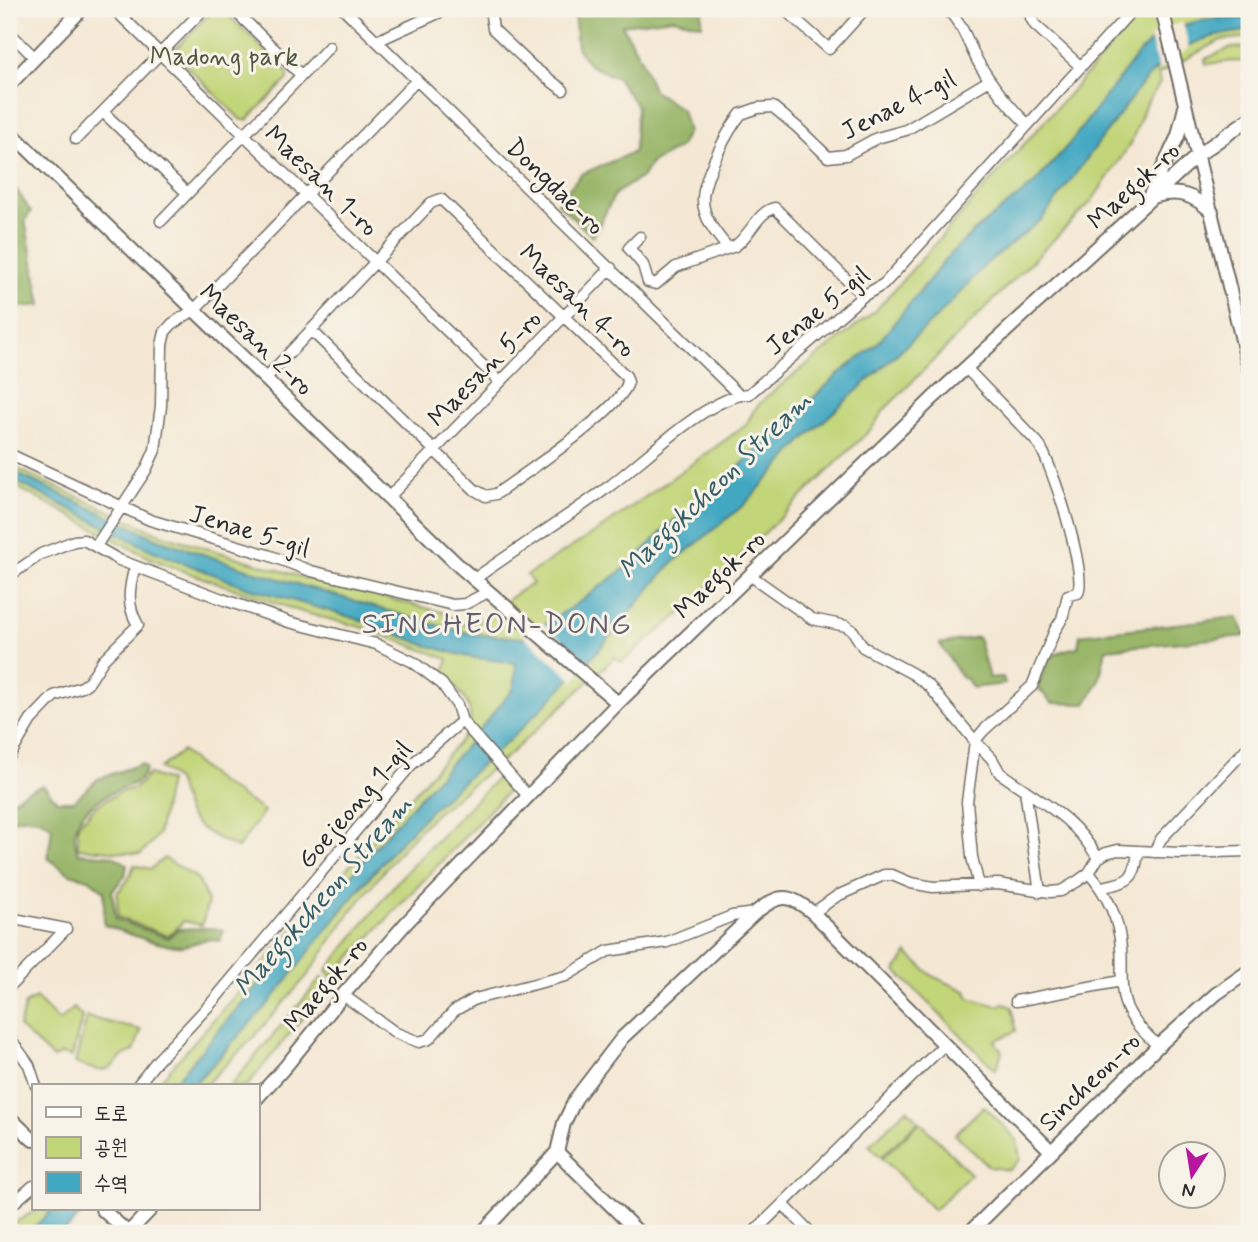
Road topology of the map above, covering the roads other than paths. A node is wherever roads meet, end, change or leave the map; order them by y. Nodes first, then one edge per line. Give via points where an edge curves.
1 (82, 9) edge
2 (114, 9) edge
3 (204, 9) edge
4 (233, 9) edge
5 (344, 9) edge
6 (447, 9) edge
7 (490, 9) edge
8 (784, 9) edge
9 (865, 9) edge
10 (947, 9) edge
11 (1034, 9) edge
12 (1133, 9) edge
13 (1162, 9) edge
14 (9, 32) edge
15 (377, 41) junction
16 (329, 47) dead end
17 (160, 53) junction
18 (34, 57) junction
19 (1080, 66) junction
20 (301, 75) junction
21 (417, 80) junction
22 (990, 80) junction
23 (9, 85) edge
24 (563, 90) dead end
25 (1185, 103) junction
26 (103, 112) junction
27 (1249, 119) edge
28 (1027, 124) junction
29 (9, 131) edge
30 (244, 134) junction
31 (76, 139) dead end
32 (1198, 155) junction
33 (187, 193) junction
34 (306, 194) junction
35 (1149, 201) junction
36 (1212, 212) junction
37 (161, 220) dead end
38 (640, 237) dead end
39 (728, 248) junction
40 (375, 261) junction
41 (611, 268) junction
42 (863, 296) junction
43 (194, 310) junction
44 (565, 316) junction
45 (1243, 322) edge
46 (311, 330) junction
47 (966, 368) junction
48 (1249, 369) edge
49 (265, 379) junction
50 (500, 382) junction
51 (738, 394) junction
52 (435, 450) junction
53 (9, 454) edge
54 (388, 498) junction
55 (120, 510) junction
56 (99, 542) junction
57 (135, 566) junction
58 (9, 576) edge
59 (751, 576) junction
60 (474, 580) junction
61 (492, 596) junction
62 (618, 703) junction
63 (462, 721) junction
64 (975, 741) junction
65 (1249, 746) edge
66 (9, 757) edge
67 (1025, 790) junction
68 (528, 796) junction
69 (1138, 851) junction
70 (1249, 851) edge
71 (1154, 852) junction
72 (1098, 859) junction
73 (1089, 873) junction
74 (979, 886) junction
75 (1101, 887) junction
76 (1041, 892) junction
77 (755, 913) junction
78 (813, 913) junction
79 (9, 918) edge
80 (1249, 971) edge
81 (1121, 981) junction
82 (9, 987) edge
83 (343, 995) junction
84 (1016, 1001) dead end
85 (9, 1037) edge
86 (944, 1045) junction
87 (1157, 1046) junction
88 (35, 1084) edge
89 (140, 1084) edge
90 (259, 1096) edge
91 (9, 1117) edge
92 (32, 1139) edge
93 (1051, 1151) junction
94 (557, 1152) junction
95 (32, 1187) edge
96 (783, 1204) junction
97 (9, 1207) edge
98 (103, 1210) edge
99 (150, 1210) edge
100 (128, 1233) edge
101 (482, 1233) edge
102 (639, 1233) edge
103 (753, 1233) edge
104 (811, 1233) edge
105 (969, 1233) edge

1 - 18 street
2 - 17 street, Maesan 1-ro
3 - 17 street
4 - 20 street
5 - 15 street, Dongdae-ro
6 - 15 street
7 - 24 street via 493,29
8 - 9 street via 829,50
10 - 22 street via 960,22
11 - 19 street via 1031,18 1035,25
12 - 19 street, Jenae 5-gil
13 - 25 street
14 - 18 street
15 - 21 street, Dongdae-ro
16 - 20 street
17 - 26 street
17 - 30 street, Maesan 1-ro
18 - 23 street
19 - 28 street, Jenae 5-gil
20 - 30 street
21 - 34 street
21 - 41 street, Dongdae-ro
22 - 28 street
22 - 39 street, Jenae 4-gil via 906,130 833,158 773,107 741,114 713,168 703,199 712,226
25 - 32 street
25 - 35 street via 1178,136
26 - 31 street
26 - 33 street
27 - 32 street, Maegok-ro
28 - 42 street, Jenae 5-gil via 884,284
29 - 43 street, Maesan 2-ro
30 - 33 street
30 - 34 street, Maesan 1-ro
32 - 35 street, Maegok-ro
32 - 36 street
33 - 37 street
34 - 40 street, Maesan 1-ro
34 - 43 street
35 - 36 street via 1170,193 1184,194 1200,200
35 - 47 street, Maegok-ro
36 - 45 street
38 - 39 street via 629,248 652,284 676,267
39 - 42 street via 742,241 767,211 775,208
40 - 44 street, Maesan 4-ro via 431,203 441,199
40 - 46 street, Maesan 4-ro
40 - 50 street, Maesan 1-ro
41 - 44 street, Maesan 5-ro
41 - 51 street, Dongdae-ro
42 - 51 street, Jenae 5-gil via 749,394
43 - 49 street, Maesan 2-ro
43 - 55 street via 165,332 155,450
44 - 50 street, Maesan 5-ro
44 - 52 street, Maesan 4-ro via 626,376 623,394 569,442 491,496 475,490
45 - 48 street
46 - 49 street, Maesan 4-ro
46 - 52 street, Maesan 4-ro
47 - 59 street, Maegok-ro
47 - 64 street via 1046,455 1071,529 1080,589 1068,595 1032,685
49 - 54 street, Maesan 2-ro
50 - 52 street, Maesan 5-ro
51 - 60 street, Jenae 5-gil via 707,409 612,484
52 - 54 street, Maesan 5-ro
53 - 55 street, Jenae 5-gil
54 - 60 street, Maesan 2-ro
55 - 56 street
55 - 61 street, Jenae 5-gil via 311,571 404,594 453,605
56 - 57 street
56 - 58 street via 74,541 41,554
57 - 63 street via 289,622 376,644 413,662 442,684
57 - 66 street via 129,590 131,613 138,625 103,660 89,682 54,696 31,720
59 - 62 street, Maegok-ro
59 - 64 street via 812,619 846,626 863,647 913,674 929,686
60 - 61 street, Maesan 2-ro
61 - 62 street, Maesan 2-ro
62 - 68 street, Maegok-ro
63 - 68 street
63 - 89 street, Goejeong 1-gil via 411,765
64 - 67 street via 1000,773
64 - 74 street via 967,802
65 - 71 street
67 - 72 street via 1082,832
67 - 76 street
68 - 83 street, Maegok-ro
69 - 71 street
69 - 72 street via 1118,850
69 - 75 street via 1132,876
70 - 71 street
72 - 73 street
73 - 75 street
73 - 76 street via 1061,891
74 - 76 street via 998,884
74 - 78 street via 920,886 884,875 837,896
75 - 81 street via 1117,924
77 - 78 street via 784,897
77 - 83 street via 732,916 667,942 608,951 566,976 475,999 454,1011 429,1039 419,1042 396,1032
77 - 94 street via 622,1038 576,1098
78 - 86 street
79 - 82 street via 66,929
80 - 87 street, Sincheon-ro
81 - 84 street
81 - 87 street via 1133,1020
83 - 90 street, Maegok-ro
85 - 88 street via 29,1065
86 - 93 street
86 - 96 street
87 - 93 street, Sincheon-ro
91 - 92 street
93 - 105 street, Sincheon-ro
94 - 101 street
94 - 102 street
95 - 97 street
96 - 103 street
96 - 104 street
98 - 100 street
99 - 100 street

